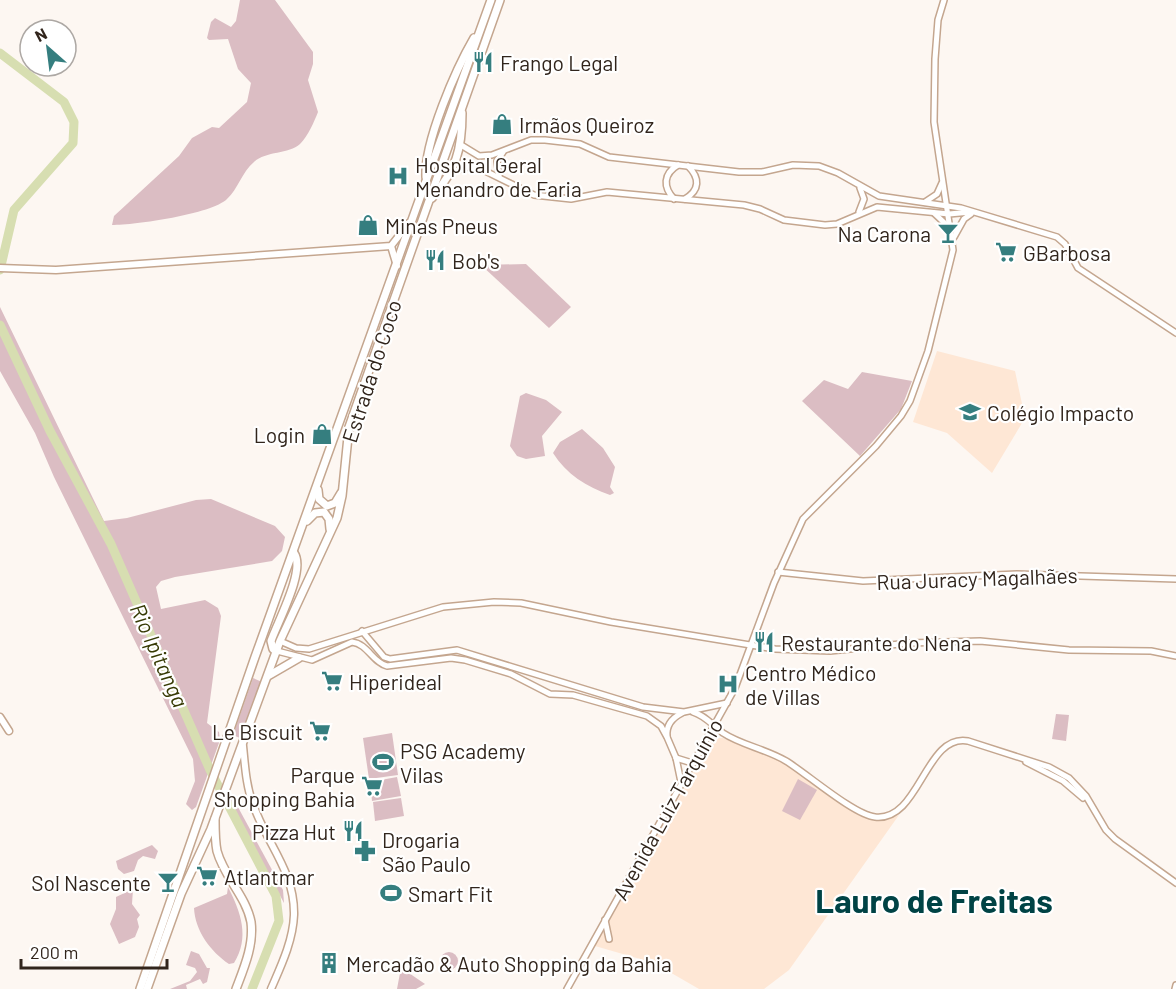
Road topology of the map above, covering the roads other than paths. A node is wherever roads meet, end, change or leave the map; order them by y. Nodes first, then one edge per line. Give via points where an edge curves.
1 (491, 0) edge
2 (500, 0) edge
3 (944, 0) edge
4 (463, 106) junction
5 (461, 145) junction
6 (505, 151) junction
7 (683, 164) junction
8 (452, 172) junction
9 (500, 177) junction
10 (943, 181) junction
11 (859, 186) junction
12 (889, 198) junction
13 (675, 199) junction
14 (683, 200) junction
15 (428, 202) junction
16 (923, 202) junction
17 (947, 206) junction
18 (883, 207) junction
19 (417, 210) junction
20 (932, 212) junction
21 (972, 212) junction
22 (858, 214) junction
23 (949, 214) junction
24 (951, 229) junction
25 (953, 239) junction
26 (391, 246) junction
27 (397, 266) junction
28 (0, 268) edge
29 (1176, 333) edge
30 (318, 484) junction
31 (343, 490) junction
32 (304, 525) junction
33 (330, 535) junction
34 (294, 553) junction
35 (778, 572) junction
36 (1176, 579) edge
37 (375, 628) junction
38 (362, 631) junction
39 (280, 641) junction
40 (752, 645) junction
41 (376, 646) junction
42 (309, 649) junction
43 (276, 651) junction
44 (1176, 656) edge
45 (299, 658) junction
46 (309, 660) junction
47 (268, 676) junction
48 (543, 676) junction
49 (563, 683) junction
50 (538, 689) junction
51 (559, 696) junction
52 (727, 703) junction
53 (684, 712) junction
54 (693, 712) junction
55 (0, 717) edge
56 (708, 718) junction
57 (715, 724) junction
58 (9, 731) dead end
59 (722, 732) junction
60 (709, 734) junction
61 (667, 737) junction
62 (242, 744) junction
63 (676, 758) junction
64 (1022, 759) junction
65 (692, 763) junction
66 (1057, 771) junction
67 (1051, 776) junction
68 (1069, 778) junction
69 (1063, 781) junction
70 (681, 782) junction
71 (1096, 812) junction
72 (215, 819) junction
73 (1176, 883) edge
74 (604, 921) junction
75 (609, 939) dead end
76 (140, 989) edge
77 (147, 989) edge
78 (236, 989) edge
79 (271, 989) edge
80 (567, 989) edge

1 - 19 main road, Estrada do Coco via 461,60 431,143 426,182
2 - 4 main road, Estrada do Coco
3 - 10 street, Avenida Luiz Tarquínio via 938,20 934,92
4 - 5 main road
4 - 15 main road, Estrada do Coco
5 - 6 street via 479,156
5 - 8 main road
6 - 7 street via 531,140 557,141 580,144 609,158
6 - 9 street via 496,162
7 - 11 street via 751,172 793,165 819,166
7 - 13 street via 671,170 666,181
7 - 14 street via 696,175 697,185
8 - 9 street via 475,167
8 - 15 main road
9 - 13 street via 534,195 572,199 607,192
10 - 16 street via 937,194
10 - 17 street, Avenida Luiz Tarquínio
11 - 12 street
11 - 22 street via 864,199
12 - 16 street
12 - 18 street via 882,201
13 - 14 street
14 - 22 street via 755,207 784,220 825,225
15 - 31 main road, Estrada do Coco via 349,427
16 - 17 street
17 - 21 street
17 - 23 street, Avenida Luiz Tarquínio
18 - 20 street
18 - 22 street
19 - 26 main road
19 - 27 main road, Estrada do Coco
20 - 23 street
20 - 24 street
21 - 23 street
21 - 25 street
21 - 29 street via 1061,240 1078,268
23 - 24 street, Avenida Luiz Tarquínio
24 - 25 street, Avenida Luiz Tarquínio
25 - 35 street, Avenida Luiz Tarquínio via 942,304 910,401 876,446 811,508
26 - 27 main road
26 - 28 main road via 21,271
27 - 30 main road, Estrada do Coco
30 - 31 main road via 319,499 327,506 335,503
30 - 32 main road, Estrada do Coco
31 - 33 main road, Estrada do Coco
32 - 33 main road via 315,513 324,512 329,519
32 - 34 main road, Estrada do Coco
33 - 39 main road, Estrada do Coco
34 - 43 main road via 298,559 297,574 271,641
34 - 76 main road, Estrada do Coco
35 - 36 street, Rua Juracy Magalhães via 862,582 1017,574
35 - 40 street, Avenida Luiz Tarquínio
37 - 38 street
37 - 40 street via 443,607 515,603
37 - 41 street
38 - 41 street
38 - 42 street
39 - 42 street
39 - 43 main road, Estrada do Coco
40 - 44 street via 830,651 980,641 1069,650 1151,651
40 - 52 street, Avenida Luiz Tarquínio
41 - 48 street via 384,657 390,658 466,652
42 - 46 street
43 - 45 street
43 - 47 main road, Estrada do Coco
45 - 46 street
45 - 47 main road
46 - 50 street via 352,642 362,645 387,666 451,658 465,660 511,674
47 - 62 main road, Estrada do Coco
48 - 49 street
48 - 50 street
49 - 51 street
49 - 53 street via 643,707
50 - 51 street
51 - 61 street via 573,695 647,716 661,726
52 - 54 street
52 - 57 street, Avenida Luiz Tarquínio
53 - 54 street
53 - 61 street via 670,721
54 - 56 street
55 - 58 main road
56 - 57 street
56 - 60 street
57 - 59 street
57 - 60 street, Avenida Luiz Tarquínio
59 - 60 street
59 - 64 street via 771,753 875,817 891,815 902,807 941,750 955,740
60 - 65 street, Avenida Luiz Tarquínio
61 - 63 street
62 - 72 main road, Estrada do Coco
62 - 79 main road via 253,805 284,865 292,893 290,936
63 - 65 street
63 - 70 street
64 - 66 street
64 - 67 street
65 - 70 street, Avenida Luiz Tarquínio
66 - 67 street
66 - 68 street
67 - 69 street
68 - 69 street
68 - 71 street
69 - 71 street
70 - 74 street, Avenida Luiz Tarquínio
71 - 73 street via 1115,839
72 - 77 main road, Estrada do Coco via 181,894
72 - 78 main road via 217,850 251,923 247,956
74 - 75 street
74 - 80 street, Avenida Luiz Tarquínio

